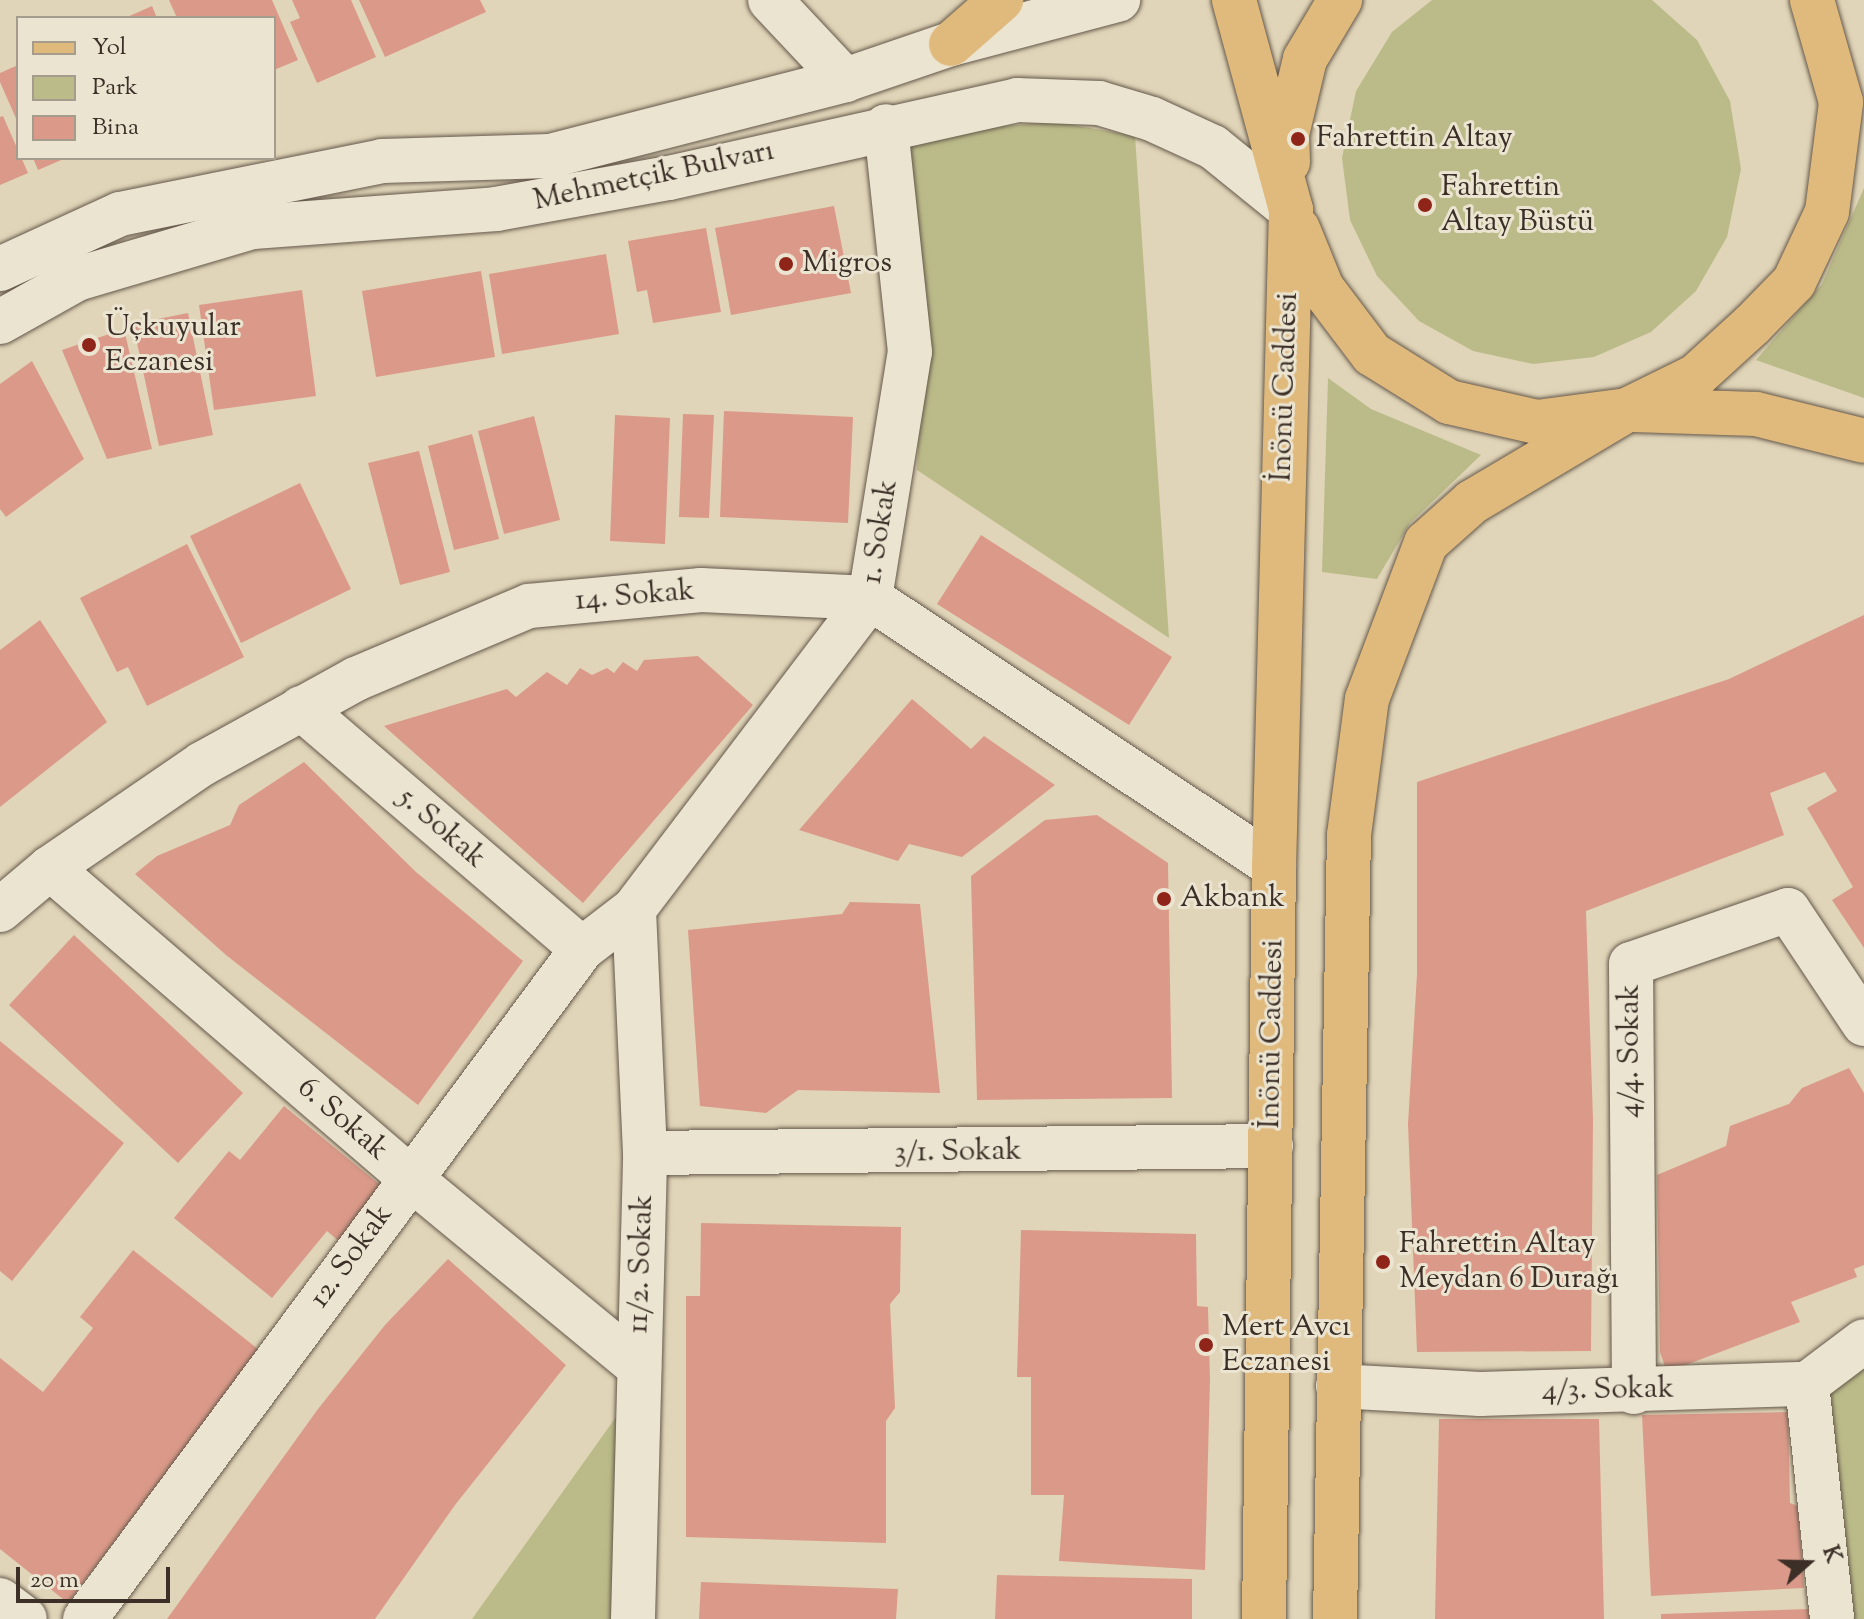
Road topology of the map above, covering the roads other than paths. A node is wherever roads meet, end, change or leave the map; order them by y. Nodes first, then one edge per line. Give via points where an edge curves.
1 (770, 0) edge
2 (1001, 0) edge
3 (1118, 0) edge
4 (1234, 0) edge
5 (1340, 0) edge
6 (1812, 0) edge
7 (1821, 0) edge
8 (951, 44) junction
9 (1864, 64) edge
10 (845, 80) junction
11 (886, 126) junction
12 (1291, 210) junction
13 (0, 269) edge
14 (0, 322) edge
15 (1627, 410) junction
16 (1864, 441) edge
17 (870, 598) junction
18 (301, 708) junction
19 (1274, 866) junction
20 (50, 868) junction
21 (634, 909) junction
22 (0, 910) edge
23 (582, 949) junction
24 (1864, 1024) edge
25 (1271, 1146) junction
26 (645, 1153) junction
27 (410, 1178) junction
28 (1864, 1341) edge
29 (639, 1367) junction
30 (1807, 1384) junction
31 (1338, 1386) junction
32 (1634, 1392) junction
33 (0, 1600) edge
34 (25, 1619) edge
35 (85, 1619) edge
36 (633, 1619) edge
37 (1264, 1619) edge
38 (1335, 1619) edge
39 (1832, 1619) edge

1 - 10 street
2 - 8 main road
3 - 8 street, Mehmetçik Bulvarı
4 - 12 main road
5 - 12 main road via 1305,59 1287,134
6 - 15 main road via 1841,102 1827,212 1794,282 1752,325 1696,376
7 - 9 main road
8 - 10 street, Mehmetçik Bulvarı
10 - 13 street, Mehmetçik Bulvarı via 550,156 382,161 120,214
11 - 12 street, Mehmetçik Bulvarı via 1017,100 1099,103 1152,119 1213,147
11 - 14 street, Mehmetçik Bulvarı via 669,178 496,209 253,227 77,279
11 - 17 street, 1. Sokak via 910,352
12 - 15 main road via 1322,288 1372,354 1449,402 1537,422
12 - 19 main road, İnönü Caddesi
15 - 16 main road via 1756,414
15 - 31 main road via 1472,502 1426,543 1371,685 1349,835
17 - 18 street, 14. Sokak via 701,590 529,606 356,679
17 - 19 street
17 - 21 street, 1. Sokak
18 - 20 street, 14. Sokak via 202,764
18 - 23 street, 5. Sokak
19 - 25 main road, İnönü Caddesi
20 - 22 street, 14. Sokak
20 - 27 street, 6. Sokak
21 - 23 street, 12. Sokak
21 - 26 street, 11/2. Sokak
23 - 27 street, 12. Sokak
24 - 32 street, 4/4. Sokak via 1788,910 1631,964
25 - 26 street, 3/1. Sokak
25 - 37 main road, İnönü Caddesi
26 - 29 street, 11/2. Sokak
27 - 29 street, 6. Sokak
27 - 35 street, 12. Sokak
28 - 30 street
29 - 36 street, 11/2. Sokak
30 - 32 street, 4/3. Sokak
30 - 39 street
31 - 32 street, 4/3. Sokak via 1480,1394
31 - 38 main road
33 - 34 street

